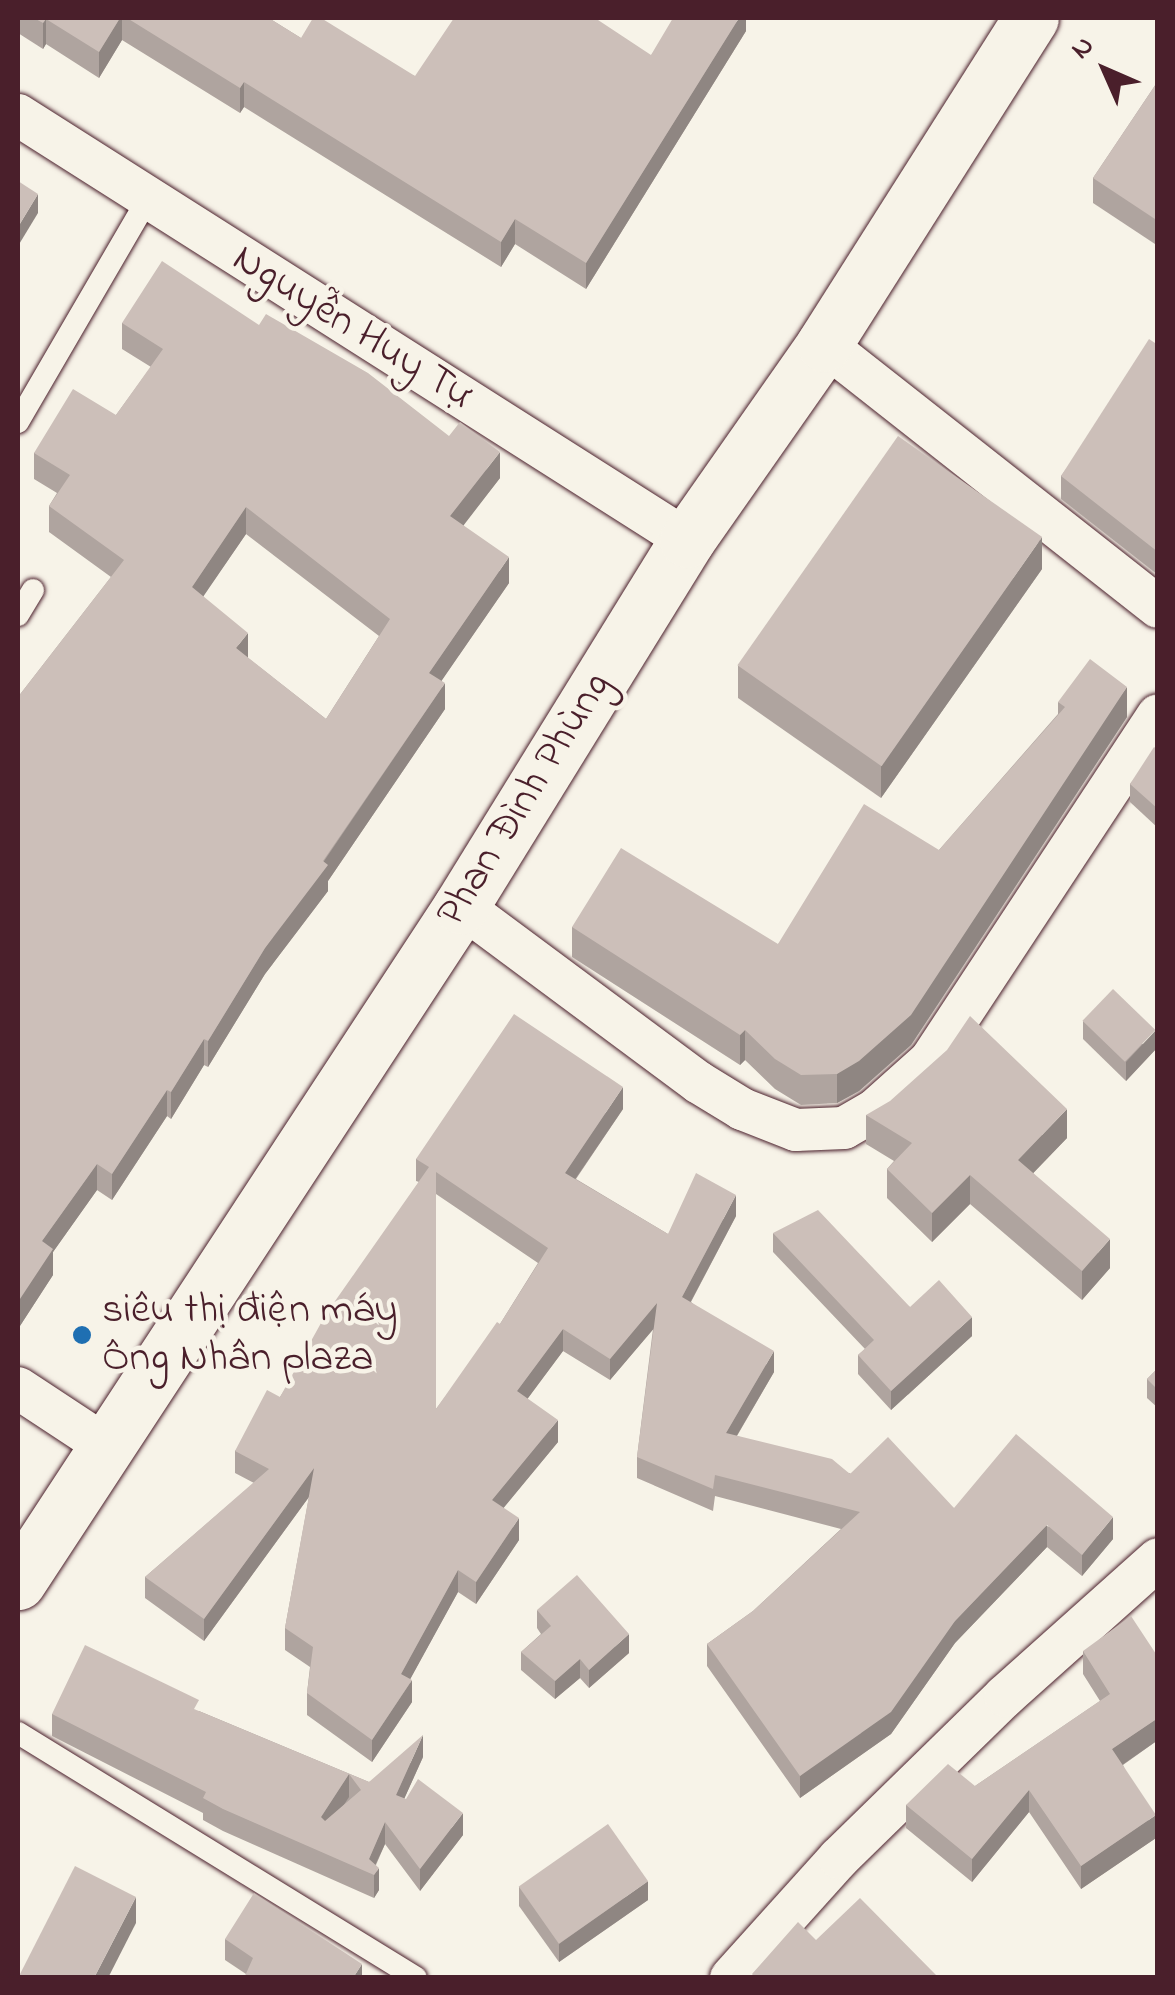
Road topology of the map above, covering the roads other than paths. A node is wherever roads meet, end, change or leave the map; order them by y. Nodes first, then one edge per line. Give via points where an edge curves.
1 (1031, 18) edge
2 (18, 115) edge
3 (148, 199) junction
4 (824, 344) junction
5 (18, 422) edge
6 (687, 540) junction
7 (18, 599) edge
8 (1158, 608) edge
9 (18, 615) edge
10 (1158, 716) edge
11 (460, 906) junction
12 (18, 1388) edge
13 (106, 1446) junction
14 (1158, 1559) edge
15 (18, 1582) edge
16 (18, 1733) edge
17 (416, 1978) edge
18 (731, 1978) edge

1 - 4 main road, Phan Đình Phùng
2 - 3 street, Nguyễn Huy Tự
3 - 5 lane
3 - 6 street, Nguyễn Huy Tự
4 - 6 main road, Phan Đình Phùng
4 - 8 street
6 - 11 main road, Phan Đình Phùng
7 - 9 lane via 33,590
10 - 11 street via 930,1061 874,1111 844,1128 796,1130 742,1109
11 - 13 main road, Phan Đình Phùng
12 - 13 street
13 - 15 main road, Phan Đình Phùng
14 - 18 street via 839,1858
16 - 17 lane

